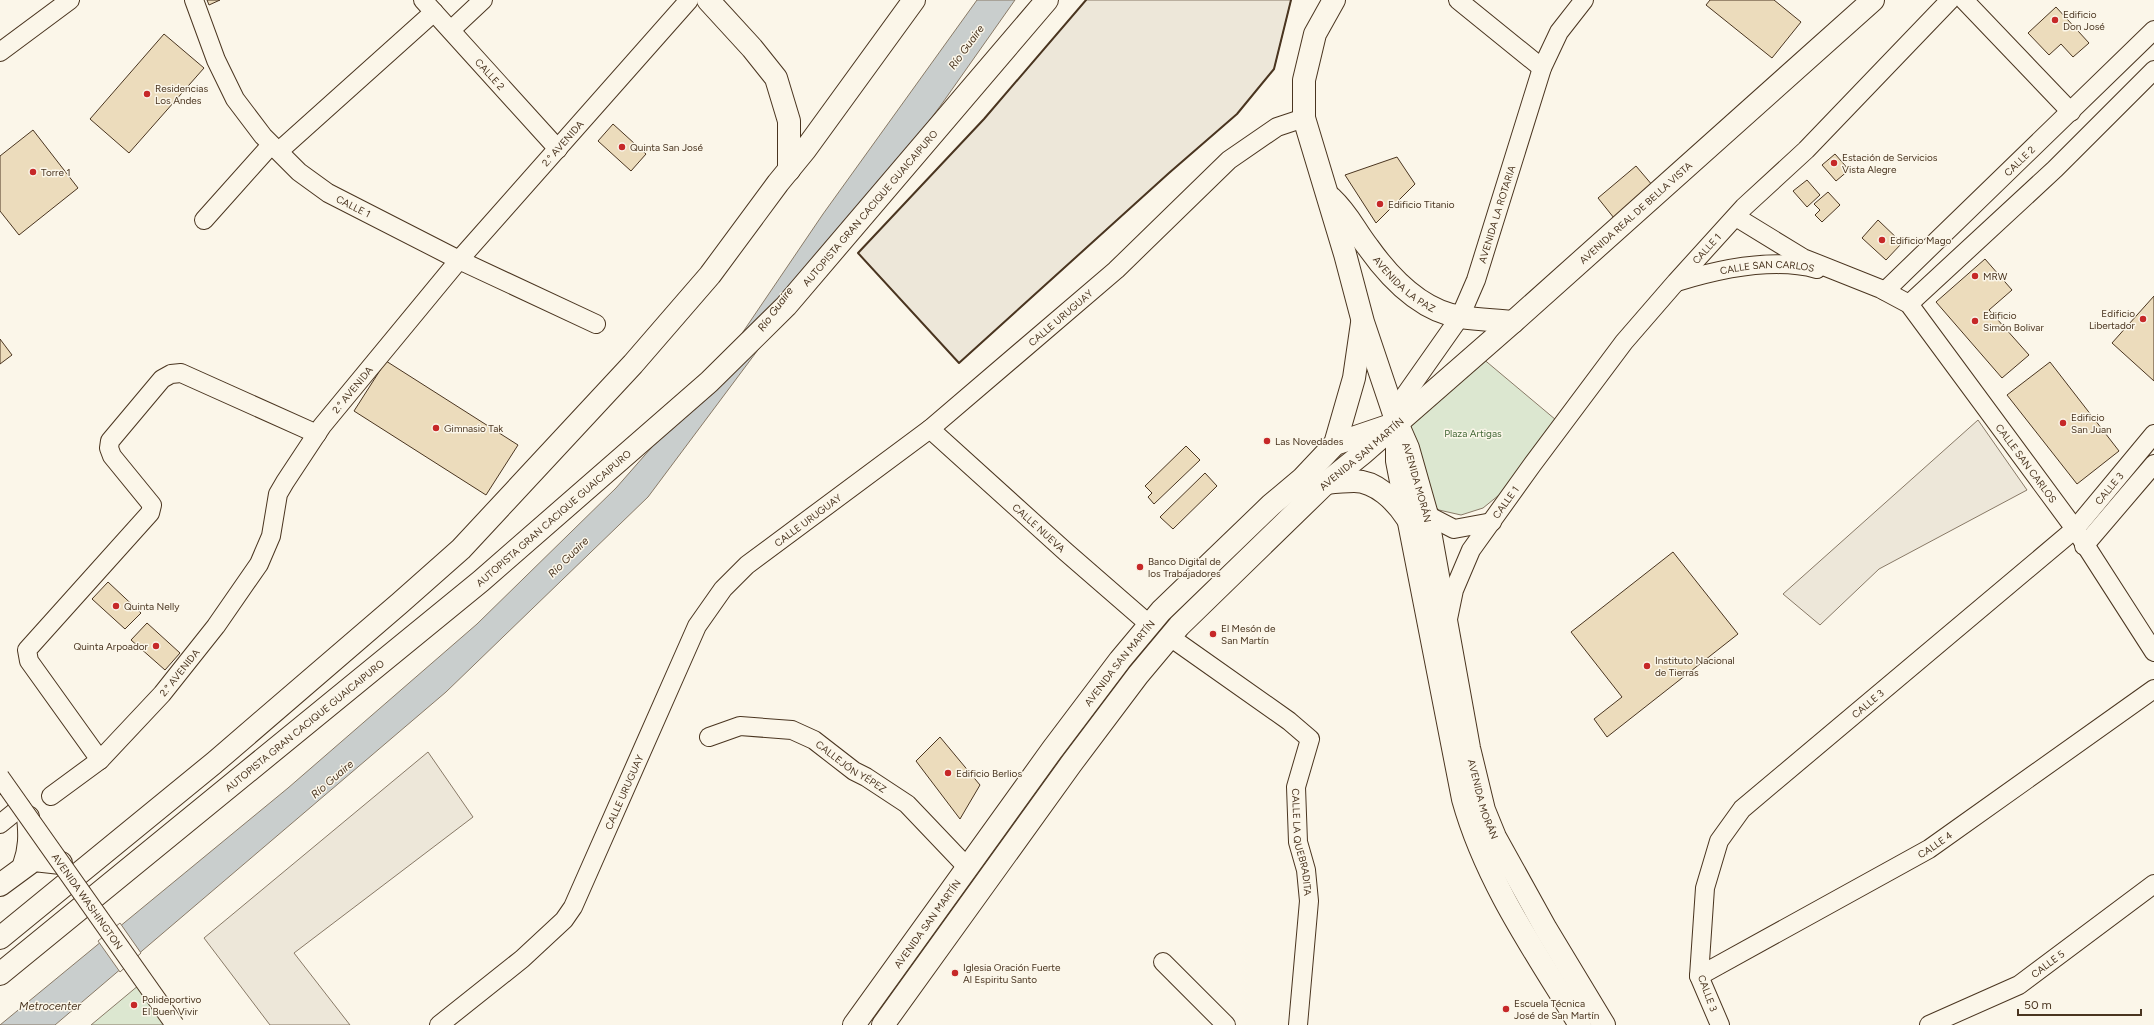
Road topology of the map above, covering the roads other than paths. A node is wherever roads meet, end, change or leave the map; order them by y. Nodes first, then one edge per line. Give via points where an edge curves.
1 (70, 0) edge
2 (194, 0) edge
3 (483, 0) edge
4 (689, 0) edge
5 (708, 0) edge
6 (914, 0) edge
7 (1047, 0) edge
8 (1334, 0) edge
9 (1458, 0) edge
10 (1584, 0) edge
11 (1873, 0) edge
12 (1950, 0) edge
13 (1964, 0) edge
14 (428, 6) edge
15 (451, 30) junction
16 (2154, 30) edge
17 (0, 52) edge
18 (1542, 68) junction
19 (2154, 70) edge
20 (2071, 112) junction
21 (1304, 118) junction
22 (275, 148) junction
23 (558, 149) junction
24 (789, 170) junction
25 (1327, 195) junction
26 (1736, 217) junction
27 (204, 220) dead end
28 (459, 260) junction
29 (1676, 282) junction
30 (1883, 290) junction
31 (1910, 304) junction
32 (1460, 317) junction
33 (1362, 322) junction
34 (1513, 322) junction
35 (596, 324) dead end
36 (1397, 423) junction
37 (930, 428) junction
38 (317, 434) junction
39 (2154, 434) edge
40 (1335, 444) junction
41 (2154, 464) edge
42 (1326, 483) junction
43 (1417, 517) junction
44 (1492, 522) junction
45 (2075, 529) junction
46 (2084, 546) junction
47 (1150, 625) junction
48 (1447, 625) junction
49 (1170, 637) junction
50 (2154, 652) edge
51 (2154, 689) edge
52 (709, 737) dead end
53 (100, 760) junction
54 (3, 786) edge
55 (51, 796) dead end
56 (25, 812) junction
57 (0, 824) edge
58 (61, 863) junction
59 (24, 866) junction
60 (967, 866) junction
61 (2154, 884) edge
62 (0, 885) edge
63 (0, 938) edge
64 (1163, 962) dead end
65 (0, 974) edge
66 (1699, 976) junction
67 (175, 1025) edge
68 (439, 1025) edge
69 (854, 1025) edge
70 (883, 1025) edge
71 (1226, 1025) edge
72 (1298, 1025) edge
73 (1580, 1025) edge
74 (1604, 1025) edge
75 (1720, 1025) edge
76 (1929, 1025) edge

1 - 17 street
2 - 22 street, CALLE 1 via 216,60 232,93 247,117
3 - 15 street
4 - 23 street, 2.° AVENIDA
5 - 24 main road via 776,78 788,121
6 - 24 main road
7 - 65 main road, AUTOPISTA GRAN CACIQUE GUAICAIPURO via 786,306 709,382 481,581
8 - 21 main road via 1315,34 1304,80
9 - 18 street
10 - 18 street, AVENIDA LA ROTARIA via 1558,32
11 - 34 main road, AVENIDA REAL DE BELLA VISTA
12 - 26 street, CALLE 1 via 1806,150
13 - 20 street
14 - 15 street, CALLE 2
14 - 22 street
15 - 23 street, CALLE 2
16 - 20 street, CALLE 2
18 - 32 street, AVENIDA LA ROTARIA via 1476,280
19 - 31 street via 2055,169
20 - 30 street, CALLE 2
21 - 25 main road
21 - 37 street, CALLE URUGUAY via 1277,127 1229,160 1116,270
22 - 27 street
22 - 28 street, CALLE 1 via 299,172 328,193
23 - 28 street, 2.° AVENIDA
24 - 63 main road via 710,275 671,321 461,549 225,754
25 - 32 main road, AVENIDA LA PAZ via 1346,211 1362,239 1396,281 1422,302
25 - 33 main road
26 - 29 street, CALLE 1
26 - 30 street, CALLE SAN CARLOS via 1803,258
28 - 35 street, CALLE 1
28 - 38 street, 2.° AVENIDA
29 - 30 street, CALLE SAN CARLOS via 1741,266 1774,265 1808,267
29 - 44 street, CALLE 1 via 1624,342
30 - 31 street, CALLE SAN CARLOS
31 - 45 street, CALLE SAN CARLOS
32 - 34 main road, AVENIDA LA PAZ
32 - 36 street, AVENIDA LA ROTARIA via 1403,398
33 - 36 main road
33 - 40 main road via 1354,378
34 - 36 main road, AVENIDA REAL DE BELLA VISTA
36 - 40 main road, AVENIDA SAN MARTÍN
36 - 42 main road, AVENIDA SAN MARTÍN
36 - 43 main road, AVENIDA MORÁN via 1397,461
37 - 47 street, CALLE NUEVA
37 - 68 street, CALLE URUGUAY via 747,565 723,589 694,633 573,907 564,920 522,959
38 - 53 street, 2.° AVENIDA via 278,494 271,536 259,564 216,626 162,694
38 - 53 street via 181,373 171,374 162,379 110,441 112,456 152,504 150,513 27,650 29,662
39 - 45 street, CALLE 3
40 - 47 main road, AVENIDA SAN MARTÍN via 1302,479 1185,587
41 - 46 street, CALLE 3
42 - 43 main road via 1356,481 1372,486
42 - 49 main road, AVENIDA SAN MARTÍN
43 - 44 street, CALLE 1 via 1454,529
43 - 48 main road, AVENIDA MORÁN
43 - 73 main road, AVENIDA MORÁN via 1462,791 1471,826 1496,885
44 - 48 street, CALLE 1 via 1471,550 1461,571 1454,590
45 - 46 street, CALLE SAN CARLOS
45 - 66 street, CALLE 3 via 1742,809 1719,841 1704,888
46 - 50 street, CALLE SAN CARLOS
47 - 60 main road, AVENIDA SAN MARTÍN via 1086,703
48 - 74 main road, AVENIDA MORÁN via 1469,748 1484,810 1495,837 1546,929
49 - 70 main road, AVENIDA SAN MARTÍN via 1070,764
49 - 72 street, CALLE LA QUEBRADITA via 1289,721 1310,739 1296,788 1298,842 1306,870 1309,900
51 - 66 street, CALLE 4 via 1929,849
52 - 60 street, CALLEJÓN YÉPEZ via 740,726 792,730 814,740 854,771 907,804
53 - 55 street, 2.° AVENIDA
54 - 56 street, AVENIDA WASHINGTON, bridge
56 - 57 street
56 - 58 street, AVENIDA WASHINGTON, bridge
56 - 59 main road via 30,836
58 - 59 main road via 34,860
58 - 67 street, AVENIDA WASHINGTON, bridge
59 - 62 main road
60 - 69 main road, AVENIDA SAN MARTÍN
61 - 76 street, CALLE 5 via 2019,985
64 - 71 street
66 - 75 street, CALLE 3

